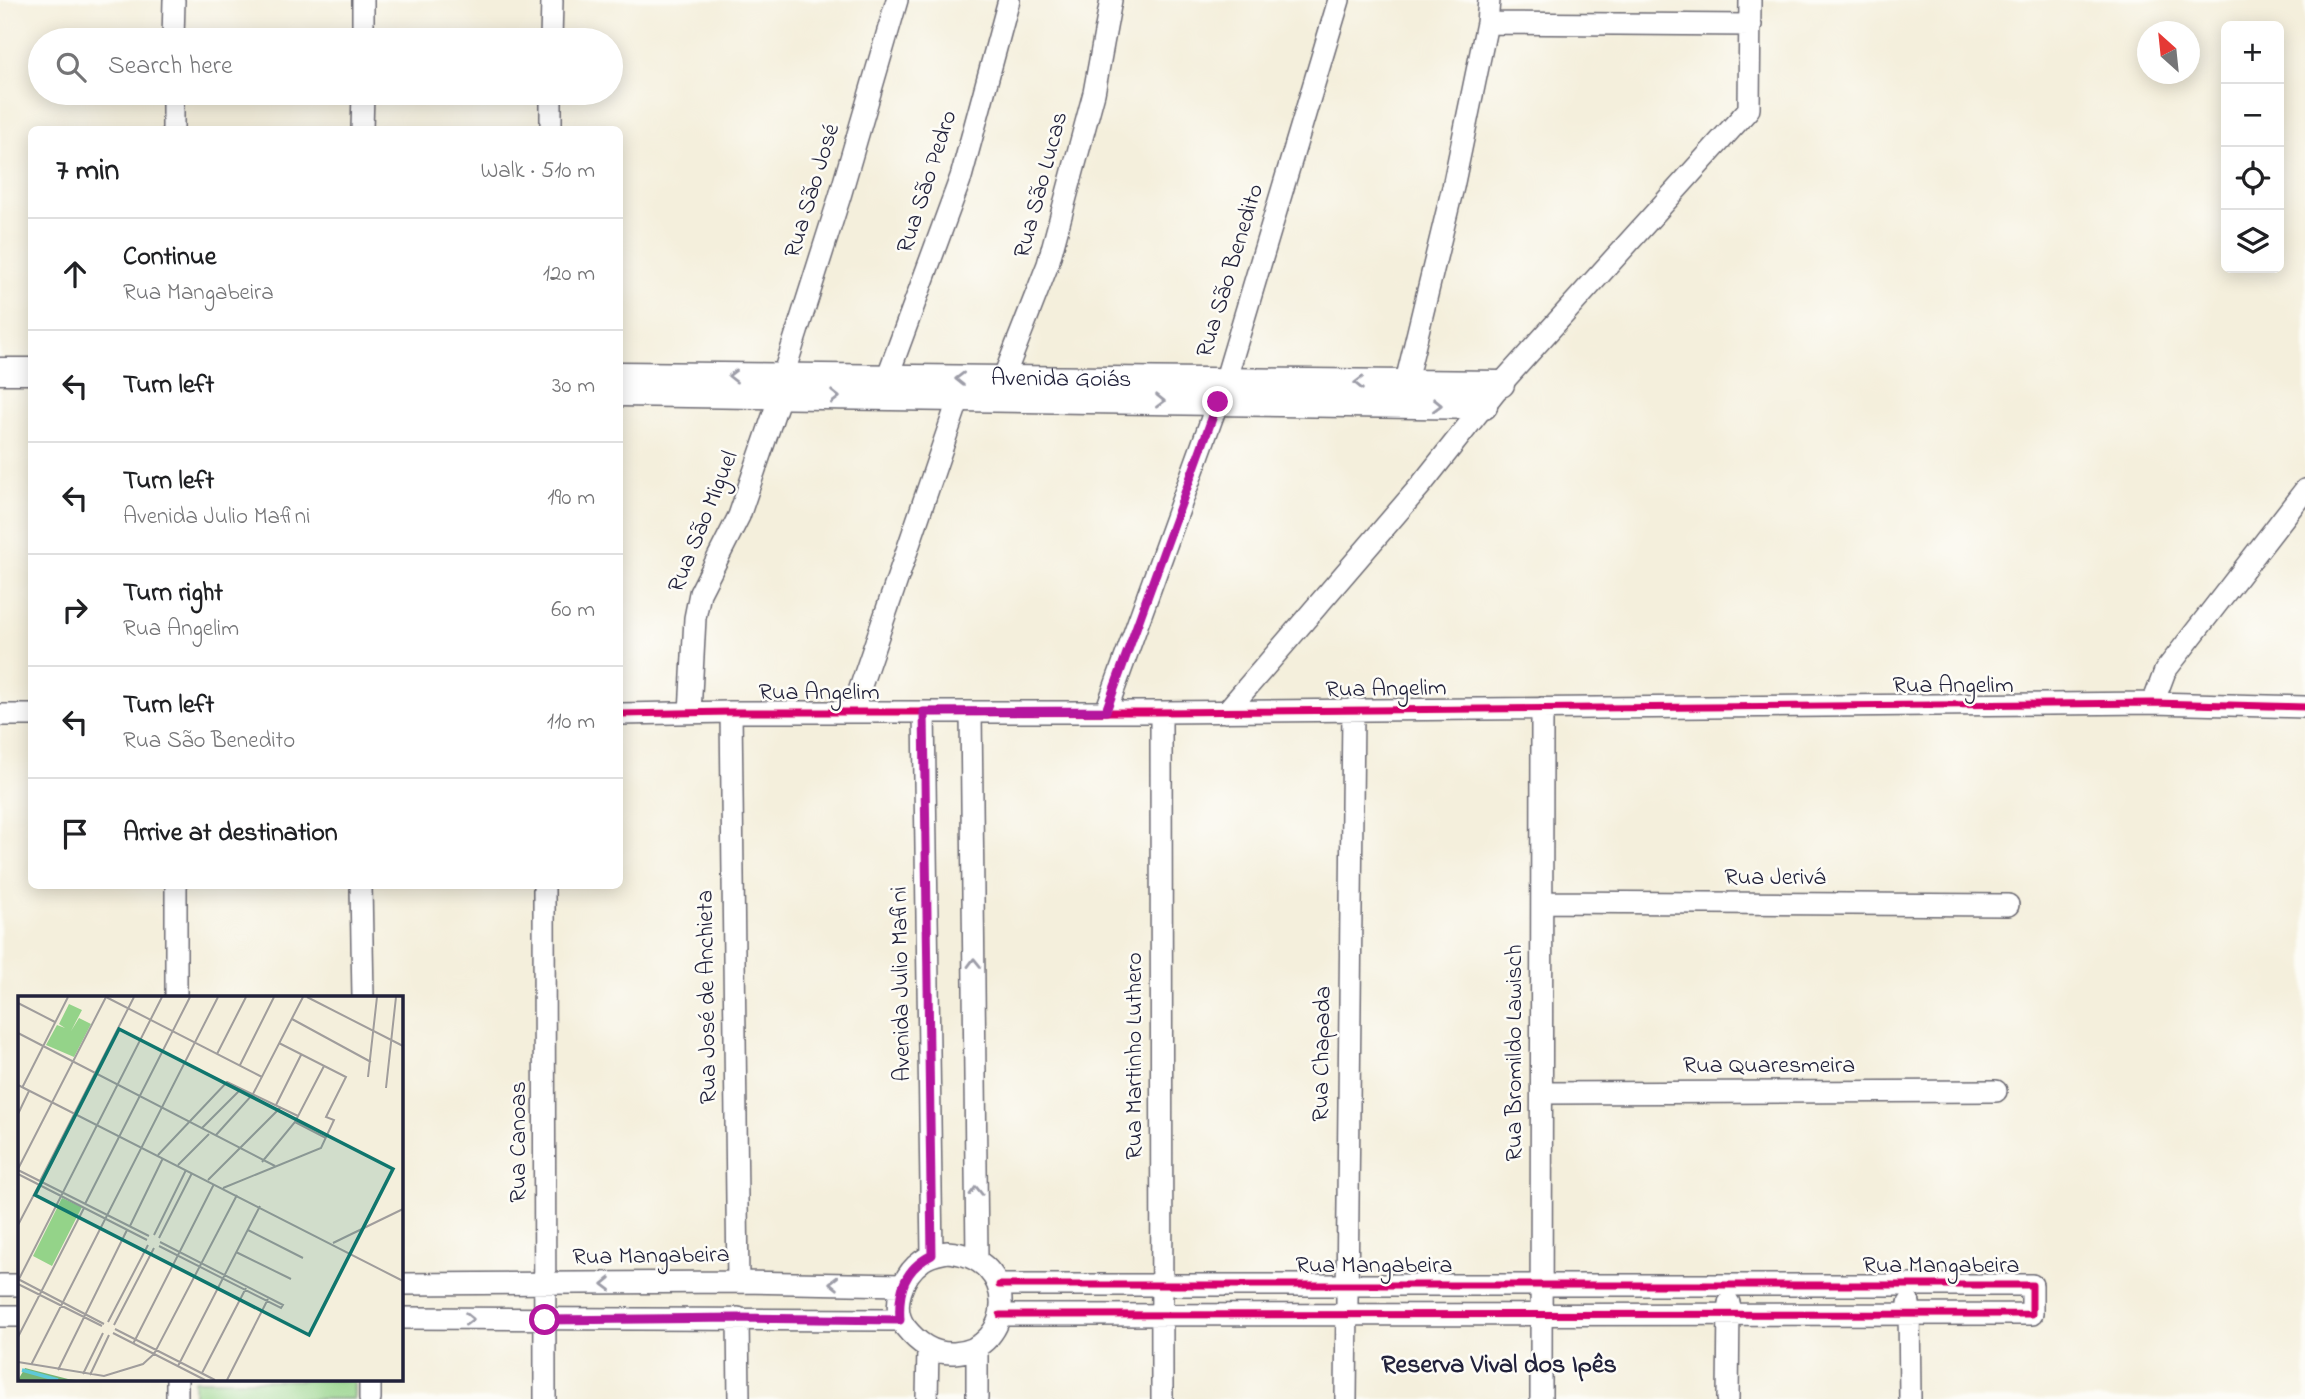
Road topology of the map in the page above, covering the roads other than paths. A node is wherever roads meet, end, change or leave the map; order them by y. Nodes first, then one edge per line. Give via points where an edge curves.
1 (174, 0) edge
2 (363, 0) edge
3 (552, 0) edge
4 (897, 0) edge
5 (1009, 0) edge
6 (1111, 0) edge
7 (1339, 0) edge
8 (1489, 0) edge
9 (1750, 0) edge
10 (1487, 23) junction
11 (1751, 25) junction
12 (173, 28) edge
13 (363, 28) edge
14 (551, 28) edge
15 (173, 105) edge
16 (363, 105) edge
17 (551, 105) edge
18 (173, 126) edge
19 (362, 126) edge
20 (551, 126) edge
21 (0, 371) edge
22 (28, 371) edge
23 (623, 375) edge
24 (887, 378) junction
25 (1003, 379) junction
26 (1501, 384) junction
27 (781, 386) junction
28 (0, 388) edge
29 (28, 388) edge
30 (1221, 392) junction
31 (623, 393) edge
32 (1403, 394) junction
33 (959, 398) junction
34 (1484, 406) junction
35 (2305, 490) edge
36 (2153, 703) junction
37 (2305, 707) edge
38 (1542, 708) junction
39 (1353, 709) junction
40 (1106, 711) junction
41 (731, 712) junction
42 (852, 712) junction
43 (924, 712) junction
44 (971, 712) junction
45 (1161, 712) junction
46 (1226, 712) junction
47 (690, 713) junction
48 (623, 714) edge
49 (0, 715) edge
50 (28, 715) edge
51 (176, 889) edge
52 (361, 889) edge
53 (544, 889) edge
54 (1542, 902) junction
55 (2008, 905) dead end
56 (176, 996) edge
57 (363, 996) edge
58 (1996, 1091) dead end
59 (1542, 1093) junction
60 (932, 1255) junction
61 (977, 1259) junction
62 (738, 1282) junction
63 (18, 1284) edge
64 (402, 1284) edge
65 (545, 1284) junction
66 (0, 1285) edge
67 (903, 1285) junction
68 (999, 1285) junction
69 (1162, 1285) junction
70 (1347, 1285) junction
71 (1541, 1285) junction
72 (1729, 1285) junction
73 (1909, 1285) junction
74 (1729, 1314) junction
75 (1910, 1314) junction
76 (0, 1315) edge
77 (1000, 1315) junction
78 (1162, 1315) junction
79 (1347, 1315) junction
80 (1541, 1315) junction
81 (18, 1316) edge
82 (402, 1318) edge
83 (738, 1318) junction
84 (545, 1320) junction
85 (900, 1320) junction
86 (977, 1346) junction
87 (928, 1348) junction
88 (545, 1399) edge
89 (738, 1399) edge
90 (927, 1399) edge
91 (976, 1399) edge
92 (1162, 1399) edge
93 (1346, 1399) edge
94 (1541, 1399) edge
95 (1728, 1399) edge
96 (1910, 1399) edge

1 - 12 street
2 - 13 street
3 - 14 street
4 - 27 street, Rua São José
5 - 24 street, Rua São Pedro via 961,177
6 - 25 street, Rua São Lucas via 1094,93 1048,264
7 - 30 street, Rua São Benedito
8 - 10 street
9 - 11 street
10 - 11 street
10 - 32 street
11 - 26 street via 1749,109
15 - 18 street
16 - 19 street
17 - 20 street
21 - 22 street
27 -> 23 street, Avenida Goiás
25 -> 24 street, Avenida Goiás
24 - 27 street, Avenida Goiás
25 - 30 street, Avenida Goiás
26 - 32 street, Avenida Goiás
26 - 34 street
27 - 31 street, Avenida Goiás
27 -> 33 street, Avenida Goiás
27 - 47 street, Rua São Miguel via 738,516 700,593
28 - 29 street
30 - 32 street, Avenida Goiás
33 -> 30 street, Avenida Goiás
30 - 40 street, Rua São Benedito
32 -> 34 street, Avenida Goiás
33 - 42 street
34 - 46 street
35 - 36 street via 2165,671
36 - 37 street, Rua Angelim
36 - 38 street, Rua Angelim
38 - 39 street, Rua Angelim
38 - 54 street, Rua Bromildo Lawisch
39 - 46 street, Rua Angelim
39 - 70 street, Rua Chapada
40 - 44 street, Rua Angelim
40 - 45 street, Rua Angelim
41 - 42 street, Rua Angelim
41 - 47 street, Rua Angelim
41 - 62 street, Rua José de Anchieta
42 - 43 street, Rua Angelim
43 - 44 street, Rua Angelim
43 - 60 street, Avenida Julio Mafini
61 -> 44 street
45 - 46 street, Rua Angelim
45 - 69 street, Rua Martinho Luthero
47 - 48 street, Rua Angelim
49 - 50 street
51 - 56 street
52 - 57 street
53 - 65 street, Rua Canoas
54 - 55 street, Rua Jerivá
54 - 59 street, Rua Bromildo Lawisch
58 - 59 street, Rua Quaresmeira
59 - 71 street, Rua Bromildo Lawisch
60 - 61 street via 962,1253
60 - 67 street via 914,1267
61 - 68 street
62 -> 65 street, Rua Mangabeira
67 -> 62 street, Rua Mangabeira
63 - 66 street
64 - 65 street, Rua Mangabeira
65 - 84 street, Rua Canoas
67 - 85 street
68 - 69 street, Rua Mangabeira
68 - 77 street
69 - 70 street, Rua Mangabeira
69 - 78 street, Rua Martinho Luthero
70 - 71 street, Rua Mangabeira
70 - 79 street, Rua Chapada
71 - 72 street, Rua Mangabeira
71 - 80 street, Rua Bromildo Lawisch
72 - 73 street, Rua Mangabeira
72 - 74 street
73 - 75 street
73 - 75 street, Rua Mangabeira via 2032,1285 2032,1314
74 - 75 street, Rua Mangabeira
74 - 80 street, Rua Mangabeira
74 - 95 street
75 - 96 street
76 - 81 street
77 - 78 street, Rua Mangabeira
77 - 86 street via 988,1338
78 - 79 street, Rua Mangabeira
78 - 92 street, Rua Martinho Luthero
79 - 80 street, Rua Mangabeira
79 - 93 street, Rua Chapada
80 - 94 street, Rua Bromildo Lawisch
82 -> 84 street
83 - 84 street
83 - 85 street
83 - 89 street
84 - 88 street, Rua Canoas
85 - 87 street via 915,1340
86 - 87 street via 944,1353
86 - 91 street
87 - 90 street

